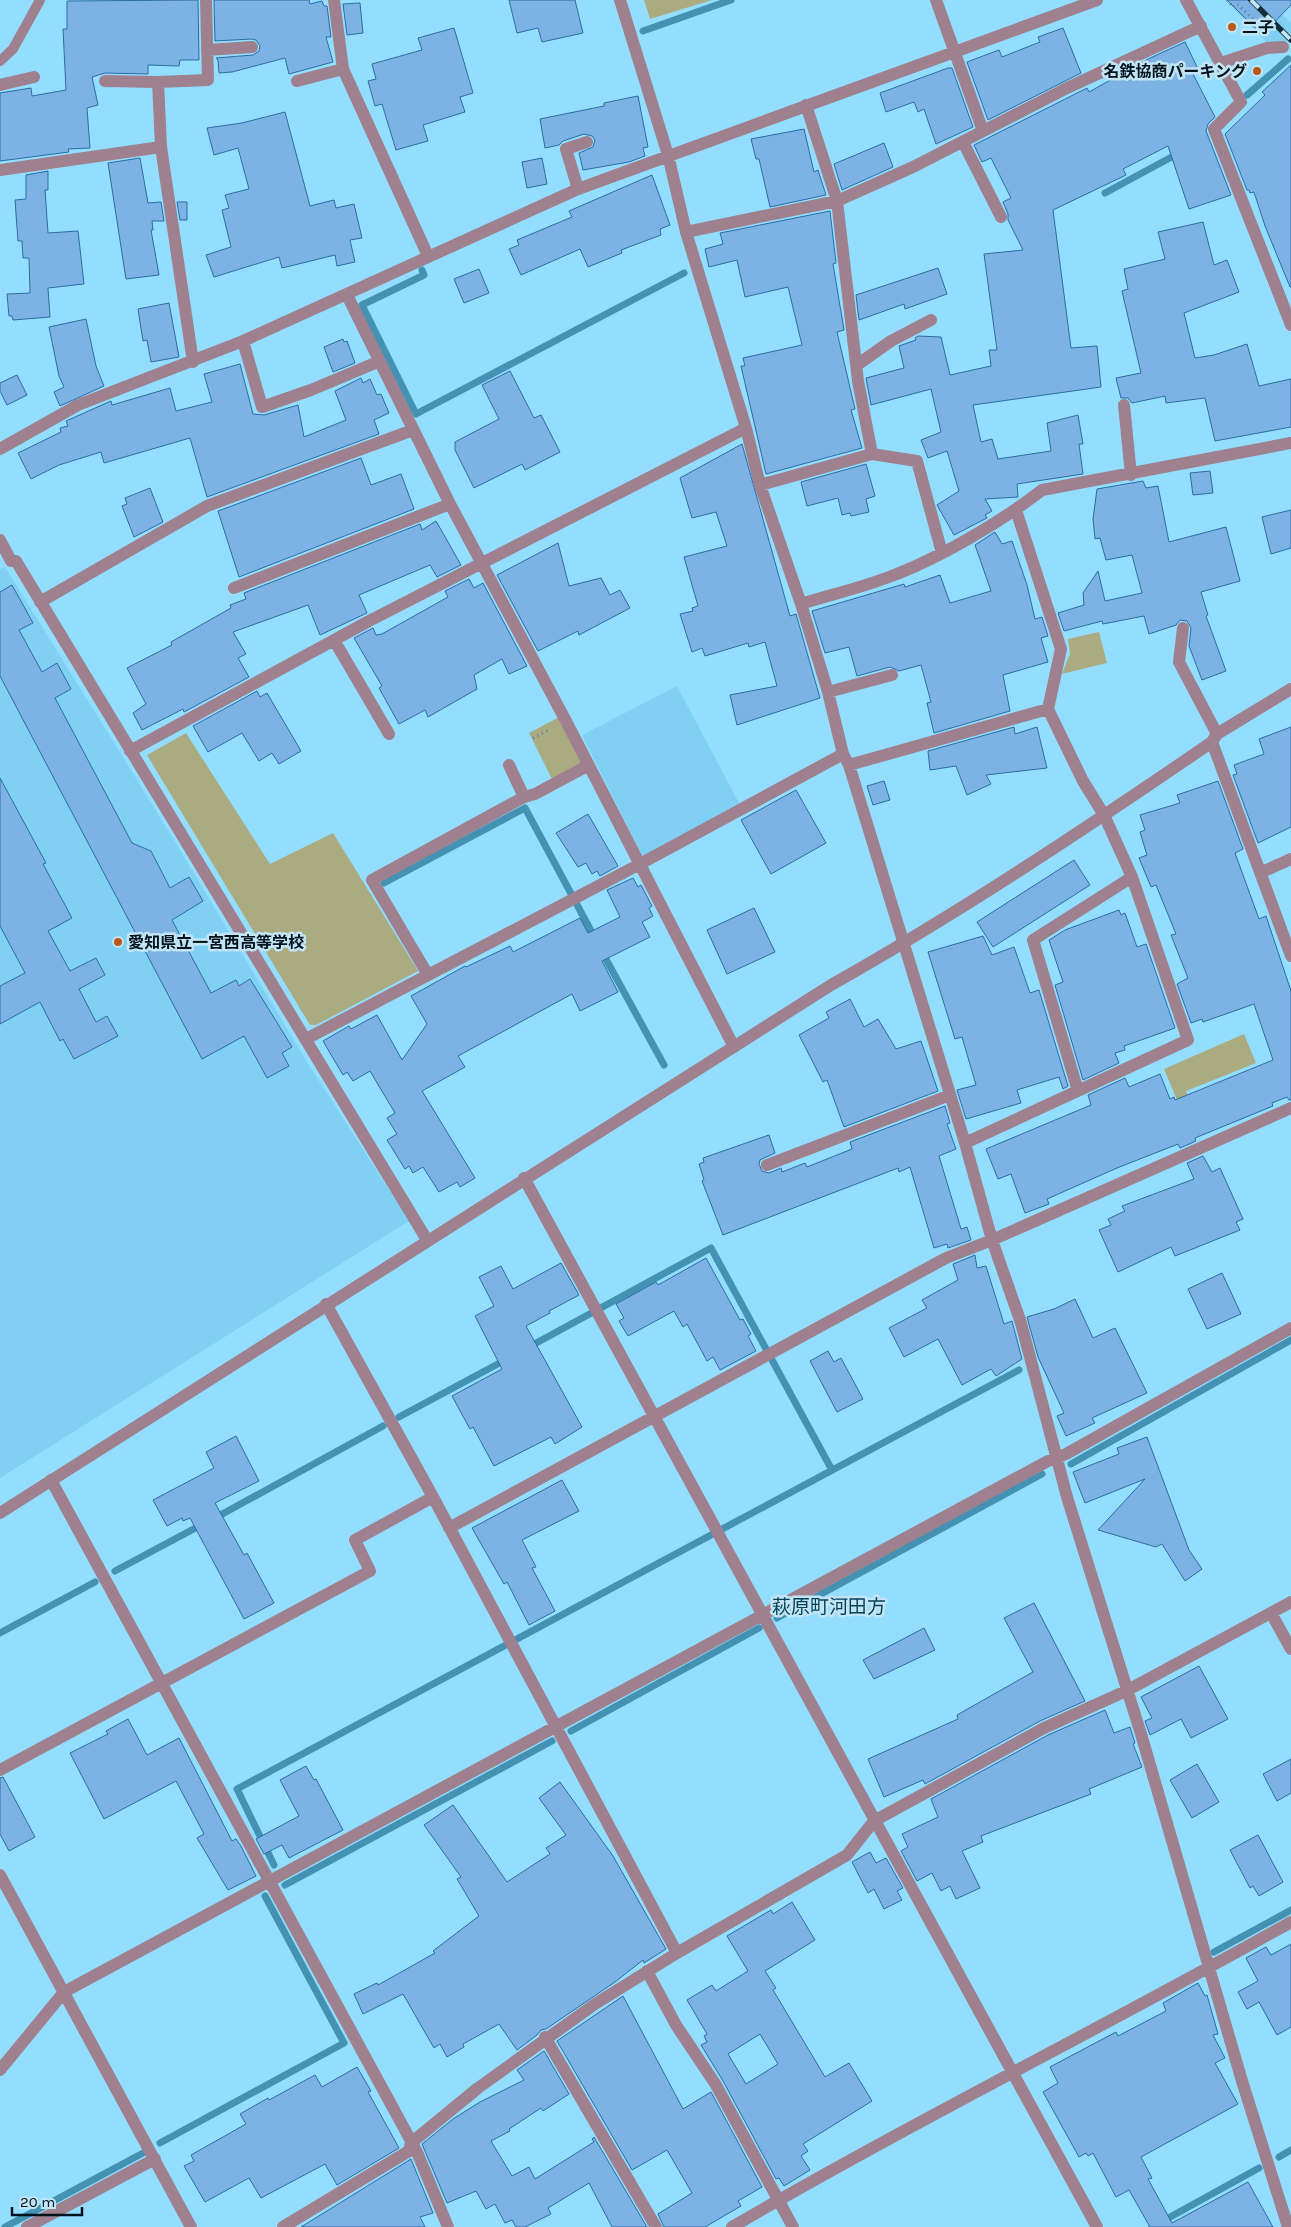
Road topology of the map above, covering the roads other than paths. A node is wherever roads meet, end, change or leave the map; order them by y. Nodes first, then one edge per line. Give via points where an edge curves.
1 (40, 0) edge
2 (206, 0) edge
3 (334, 0) edge
4 (620, 0) edge
5 (936, 0) edge
6 (1098, 0) edge
7 (1186, 0) edge
8 (1201, 26) junction
9 (252, 47) dead end
10 (1283, 47) road end
11 (207, 50) junction
12 (954, 52) junction
13 (0, 61) edge
14 (1222, 63) junction
15 (342, 69) junction
16 (34, 77) dead end
17 (105, 81) dead end
18 (297, 81) dead end
19 (158, 82) junction
20 (0, 86) edge
21 (806, 105) junction
22 (983, 131) junction
23 (587, 142) dead end
24 (963, 142) junction
25 (161, 147) junction
26 (668, 155) junction
27 (0, 170) edge
28 (578, 189) junction
29 (837, 201) junction
30 (1001, 217) dead end
31 (686, 232) junction
32 (428, 256) junction
33 (347, 295) junction
34 (931, 320) dead end
35 (1291, 325) edge
36 (243, 341) junction
37 (380, 361) junction
38 (193, 362) junction
39 (857, 365) junction
40 (1124, 404) dead end
41 (746, 428) junction
42 (414, 430) junction
43 (1289, 447) edge
44 (0, 449) edge
45 (872, 454) junction
46 (1131, 475) junction
47 (760, 485) junction
48 (450, 504) junction
49 (1016, 510) junction
50 (0, 540) edge
51 (942, 552) junction
52 (482, 564) junction
53 (234, 588) dead end
54 (40, 602) junction
55 (801, 604) junction
56 (1183, 628) dead end
57 (334, 640) junction
58 (892, 674) dead end
59 (1291, 688) edge
60 (828, 692) junction
61 (1048, 709) junction
62 (389, 734) dead end
63 (1215, 738) junction
64 (130, 751) junction
65 (846, 760) junction
66 (509, 765) dead end
67 (589, 765) junction
68 (524, 797) junction
69 (1104, 815) junction
70 (1291, 859) edge
71 (640, 864) junction
72 (1262, 872) junction
73 (1132, 877) junction
74 (904, 944) junction
75 (1291, 956) edge
76 (428, 975) junction
77 (306, 1039) junction
78 (734, 1047) junction
79 (1078, 1091) junction
80 (950, 1095) junction
81 (1291, 1108) edge
82 (965, 1142) junction
83 (767, 1165) dead end
84 (524, 1178) junction
85 (427, 1240) junction
86 (992, 1240) junction
87 (326, 1304) junction
88 (1291, 1328) edge
89 (655, 1416) junction
90 (1056, 1458) junction
91 (51, 1480) junction
92 (433, 1497) junction
93 (0, 1513) edge
94 (449, 1528) junction
95 (1291, 1602) edge
96 (1271, 1613) junction
97 (763, 1616) junction
98 (1291, 1649) edge
99 (161, 1683) junction
100 (1126, 1691) junction
101 (557, 1728) junction
102 (0, 1770) edge
103 (874, 1821) junction
104 (0, 1875) edge
105 (270, 1882) junction
106 (1291, 1922) edge
107 (677, 1953) junction
108 (1208, 1968) junction
109 (647, 1970) junction
110 (64, 1992) junction
111 (545, 2038) junction
112 (0, 2070) edge
113 (1012, 2074) junction
114 (411, 2143) junction
115 (155, 2158) junction
116 (778, 2200) junction
117 (27, 2227) edge
118 (191, 2227) edge
119 (283, 2227) edge
120 (448, 2227) edge
121 (656, 2227) edge
122 (732, 2227) edge
123 (793, 2227) edge
124 (1097, 2227) edge
125 (1288, 2227) edge

1 - 13 lane via 13,49
2 - 11 street
3 - 15 street
4 - 26 street
5 - 12 street
6 - 12 street
7 - 8 street
8 - 14 street
8 - 22 street
9 - 11 street
10 - 14 street via 1267,48
11 - 19 street via 208,80
12 - 21 street
12 - 22 street
14 - 35 street via 1241,102 1214,129
15 - 18 street
15 - 32 street
16 - 20 street
17 - 19 street
19 - 25 street
21 - 26 street
21 - 29 street
22 - 24 street
23 - 28 street via 566,149
24 - 29 street
24 - 30 street
25 - 27 street
25 - 38 street
26 - 28 street
26 - 31 street
28 - 32 street
29 - 31 street
29 - 39 street
31 - 41 street
32 - 33 street
33 - 36 street
33 - 37 street
34 - 39 street via 891,341
36 - 37 street via 262,407
36 - 38 street
37 - 42 street
38 - 44 street via 78,405
39 - 45 street
40 - 46 street
41 - 47 street
41 - 52 street
42 - 48 street
42 - 54 street via 207,506
43 - 46 street
45 - 47 street
45 - 51 street via 917,461
46 - 49 street via 1042,490
47 - 55 street
48 - 52 street
48 - 53 street
49 - 51 street
49 - 61 street via 1060,648
50 - 54 street
51 - 55 street via 890,577
52 - 57 street
52 - 67 street
54 - 64 street
55 - 60 street
56 - 63 street via 1179,662
57 - 62 street
57 - 64 street
58 - 60 street
59 - 63 street
60 - 65 street
61 - 65 street
61 - 69 street via 1083,781
63 - 69 street
63 - 72 street
64 - 77 street
65 - 71 street
65 - 74 street
66 - 68 street
67 - 68 street
67 - 71 street
68 - 76 street via 372,880
69 - 73 street
69 - 74 street
70 - 72 street
71 - 76 street
71 - 78 street
72 - 75 street
73 - 79 street via 1033,940
73 - 79 street via 1188,1040
74 - 78 street via 831,985
74 - 80 street
76 - 77 street
77 - 85 street
78 - 84 street
79 - 82 street
80 - 82 street
80 - 83 street
81 - 86 street
82 - 86 street
84 - 85 street
84 - 89 street
85 - 87 street
86 - 89 street via 946,1258
86 - 90 street via 1021,1323
87 - 91 street
87 - 92 street
88 - 90 street
89 - 94 street
89 - 97 street
90 - 97 street
90 - 100 street
91 - 93 street
91 - 99 street
92 - 94 street
92 - 99 street via 354,1540 370,1571
94 - 101 street
95 - 96 street
96 - 98 street
96 - 100 street
97 - 101 street
97 - 103 street
99 - 102 street
99 - 105 street
100 - 103 street via 1044,1728
100 - 108 street
101 - 105 street
101 - 107 street
103 - 107 street via 847,1855
103 - 113 street
104 - 110 street
105 - 110 street
105 - 114 street
106 - 108 street
107 - 109 street
108 - 113 street
108 - 125 street
109 - 111 street
109 - 116 street via 676,2025 716,2085
110 - 112 street
110 - 115 street
111 - 114 street
111 - 121 street
113 - 116 street
113 - 124 street
114 - 119 street via 409,2151
114 - 120 street
115 - 117 street
115 - 118 street
116 - 122 street
116 - 123 street

